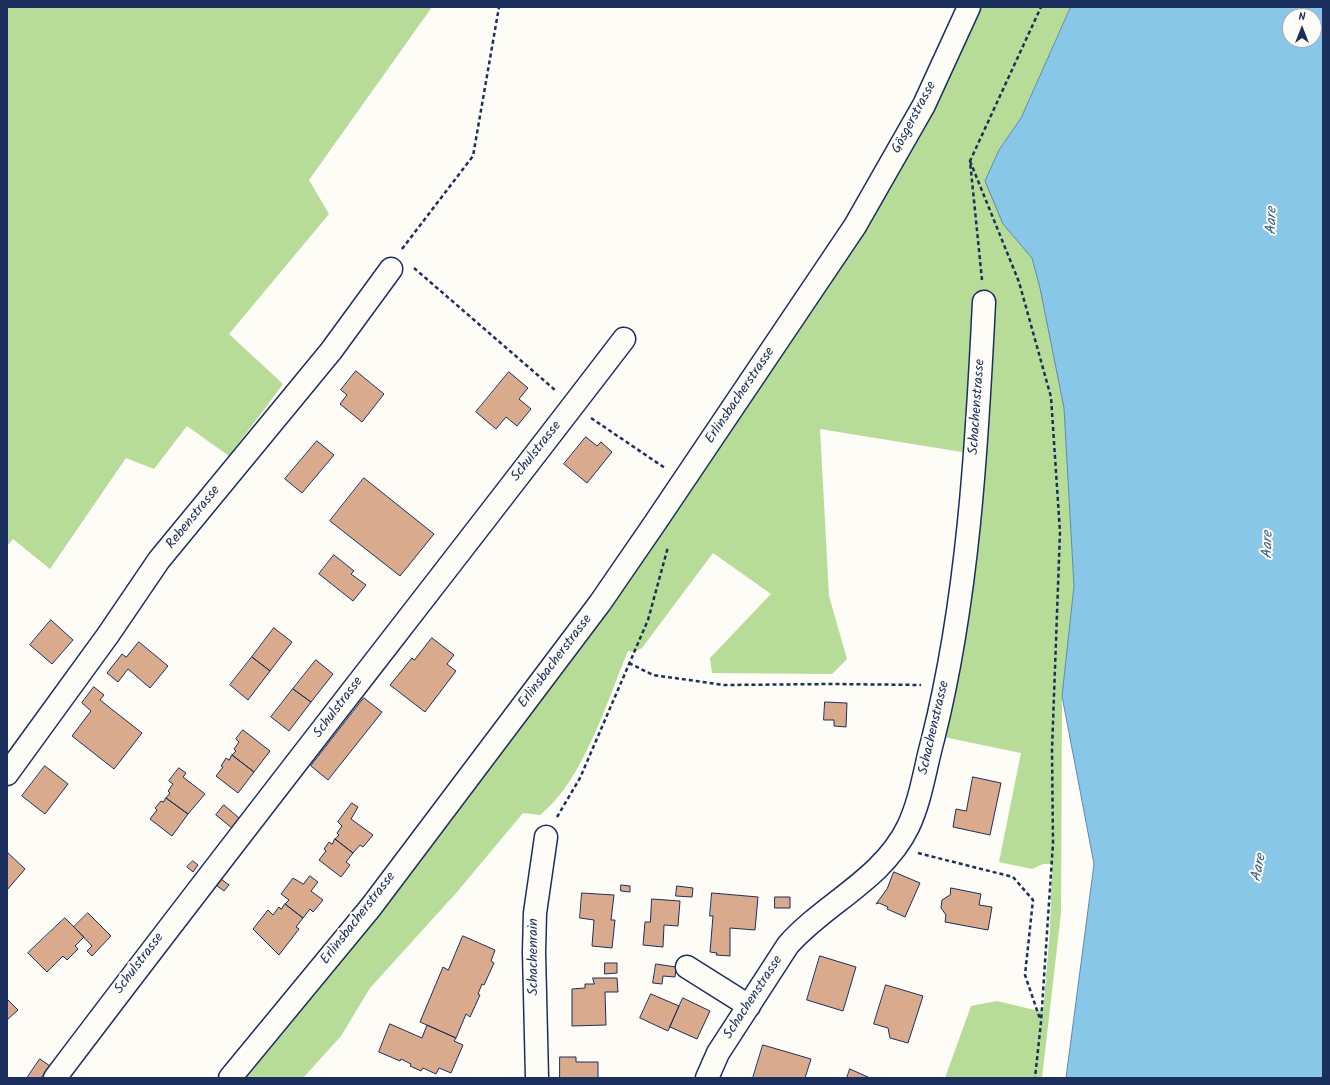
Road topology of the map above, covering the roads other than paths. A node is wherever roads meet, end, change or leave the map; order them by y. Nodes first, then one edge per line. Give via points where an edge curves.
1 (969, 7) edge
2 (855, 226) joint
3 (395, 262) road end
4 (984, 302) road end
5 (624, 339) dead end
6 (7, 774) edge
7 (546, 837) road end
8 (687, 967) dead end
9 (749, 1006) junction
10 (55, 1078) edge
11 (230, 1078) edge
12 (537, 1078) edge
13 (706, 1078) edge

1 - 2 street, Gösgerstrasse via 924,105
2 - 11 street, Erlinsbacherstrasse via 600,603 371,907
3 - 6 street, Rebenstrasse via 331,351 159,560
4 - 9 street, Schachenstrasse via 978,418 962,571 945,689 919,796 910,821 895,847 858,886 800,932 788,945
5 - 10 street, Schulstrasse
7 - 12 street, Schachenrain via 536,913 534,952
8 - 9 street
9 - 13 street, Schachenstrasse via 718,1053

